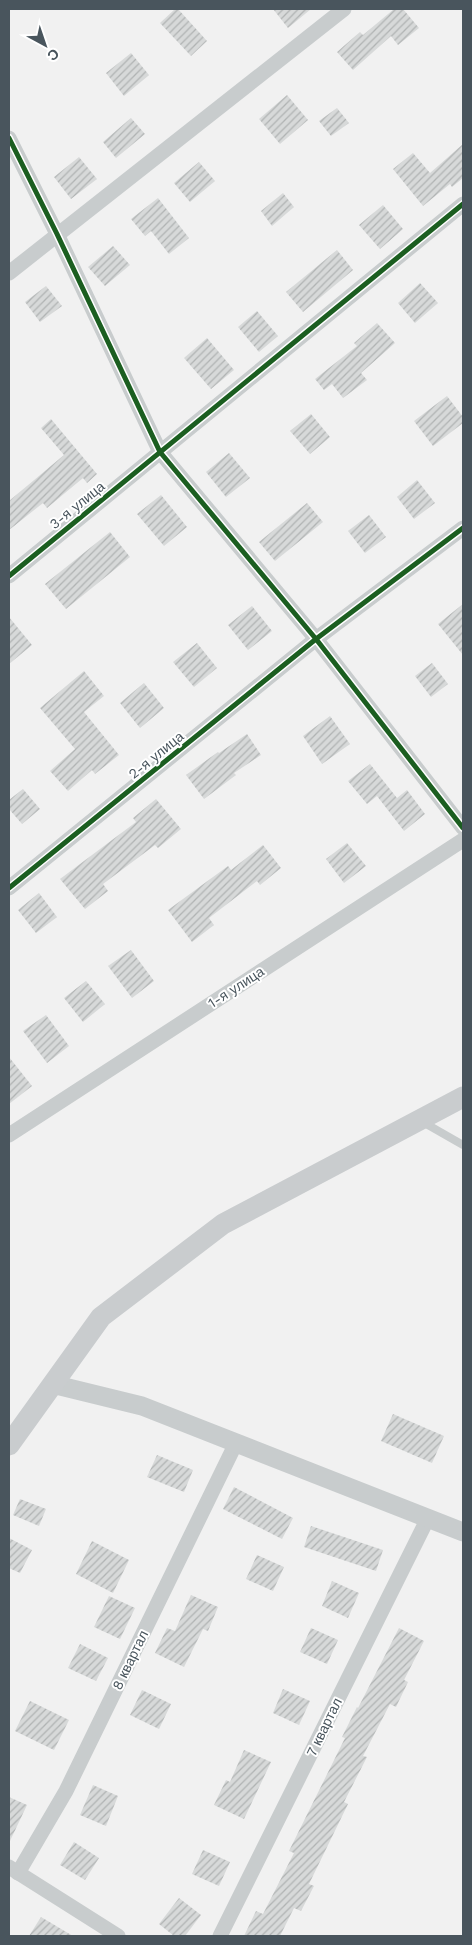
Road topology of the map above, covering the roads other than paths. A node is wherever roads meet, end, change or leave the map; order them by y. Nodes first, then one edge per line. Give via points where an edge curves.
1 (344, 9) edge
2 (9, 138) edge
3 (463, 204) edge
4 (57, 234) junction
5 (9, 273) edge
6 (160, 452) junction
7 (463, 528) edge
8 (9, 576) edge
9 (316, 639) junction
10 (463, 828) edge
11 (463, 840) edge
12 (9, 888) edge
13 (463, 1097) edge
14 (420, 1120) junction
15 (9, 1135) edge
16 (463, 1145) edge
17 (52, 1384) junction
18 (236, 1443) junction
19 (9, 1445) edge
20 (428, 1518) junction
21 (463, 1532) edge
22 (14, 1870) edge
23 (118, 1936) edge
24 (220, 1936) edge

1 - 4 street
2 - 4 street
3 - 6 street, 3-я улица
4 - 5 street
4 - 6 street
6 - 8 street, 3-я улица
6 - 9 street
7 - 9 street, 2-я улица
9 - 10 street
9 - 12 street, 2-я улица
11 - 15 street, 1-я улица
13 - 14 main road
14 - 16 lane
14 - 17 main road via 223,1224 101,1317
17 - 18 street via 142,1406
17 - 19 main road
18 - 20 street
18 - 22 street, 8 квартал via 66,1791
20 - 21 street
20 - 24 street, 7 квартал
22 - 23 street

